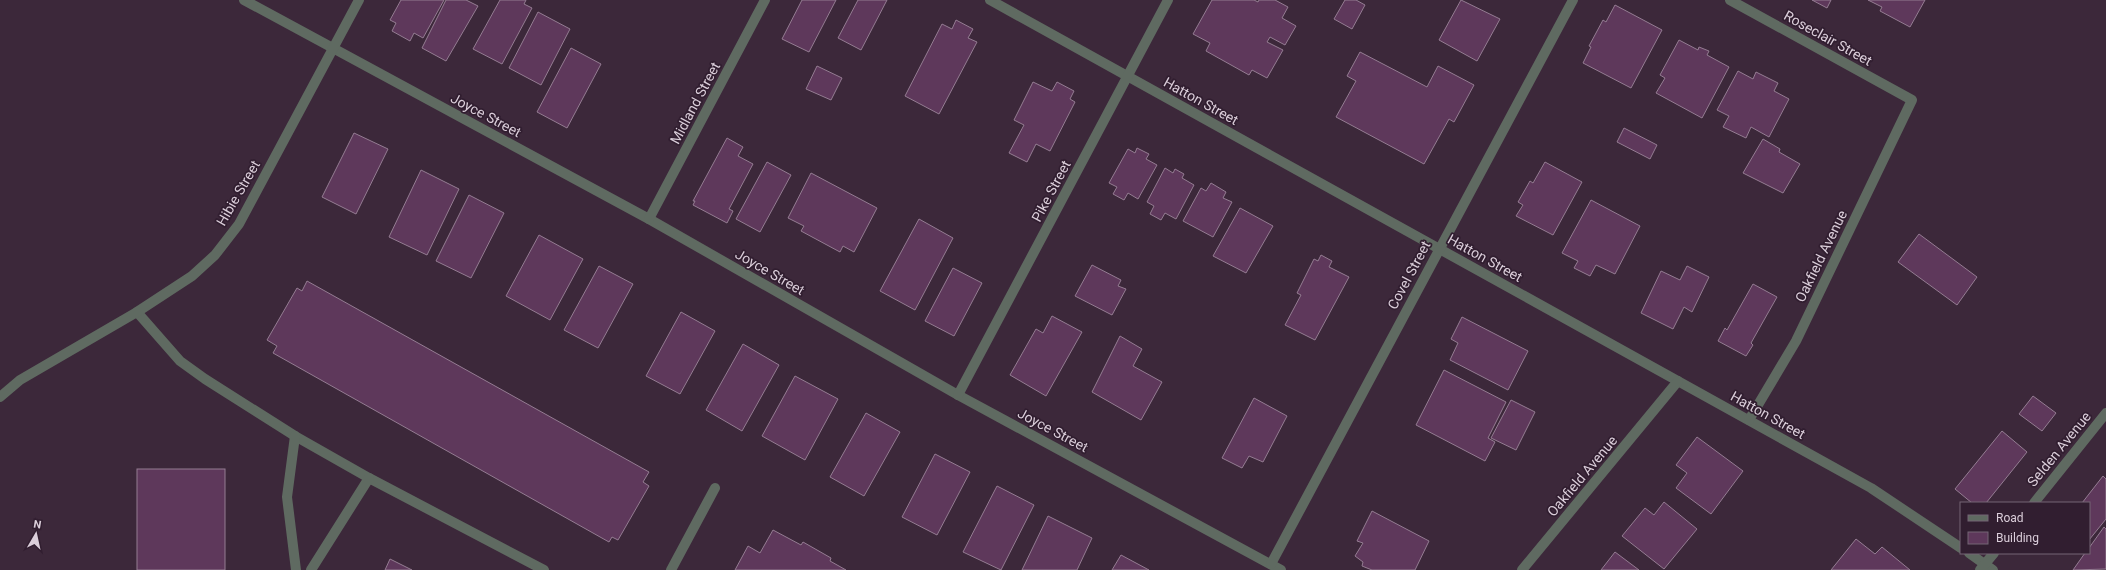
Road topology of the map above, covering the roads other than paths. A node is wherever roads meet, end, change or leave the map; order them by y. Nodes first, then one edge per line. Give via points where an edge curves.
1 (244, 0) edge
2 (359, 0) edge
3 (766, 0) edge
4 (990, 0) edge
5 (1168, 0) edge
6 (1573, 0) edge
7 (1730, 0) edge
8 (333, 49) junction
9 (1128, 76) junction
10 (1912, 100) joint
11 (649, 219) junction
12 (1440, 249) junction
13 (136, 312) junction
14 (1678, 381) junction
15 (958, 395) junction
16 (0, 397) edge
17 (2106, 413) edge
18 (1749, 420) junction
19 (295, 436) junction
20 (369, 478) junction
21 (715, 488) dead end
22 (2035, 502) edge
23 (1960, 547) edge
24 (1970, 554) edge
25 (1993, 554) edge
26 (1271, 564) junction
27 (1986, 568) edge
28 (296, 570) edge
29 (311, 570) edge
30 (544, 570) edge
31 (671, 570) edge
32 (1281, 570) edge
33 (1522, 570) edge

1 - 8 street, Joyce Street
2 - 8 street, Hibie Street
3 - 11 street, Midland Street
4 - 9 street, Hatton Street
5 - 9 street, Pike Street
6 - 12 street, Covel Street
7 - 10 street, Roseclair Street
8 - 11 street, Joyce Street
8 - 13 street, Hibie Street via 239,224 215,255 192,276
9 - 12 street, Hatton Street
9 - 15 street, Pike Street
10 - 18 street, Oakfield Avenue via 1796,341
11 - 15 street, Joyce Street
12 - 14 street, Hatton Street
12 - 26 street, Covel Street
13 - 16 street, Hibie Street via 20,380
13 - 19 street via 180,361
14 - 18 street, Hatton Street
14 - 33 street, Oakfield Avenue
15 - 26 street, Joyce Street
17 - 22 street, Selden Avenue
18 - 23 street, Hatton Street via 1871,488
19 - 20 street
19 - 28 street via 287,497
20 - 29 street
20 - 30 street
21 - 31 street
24 - 27 street
25 - 27 street
26 - 32 street, Joyce Street

